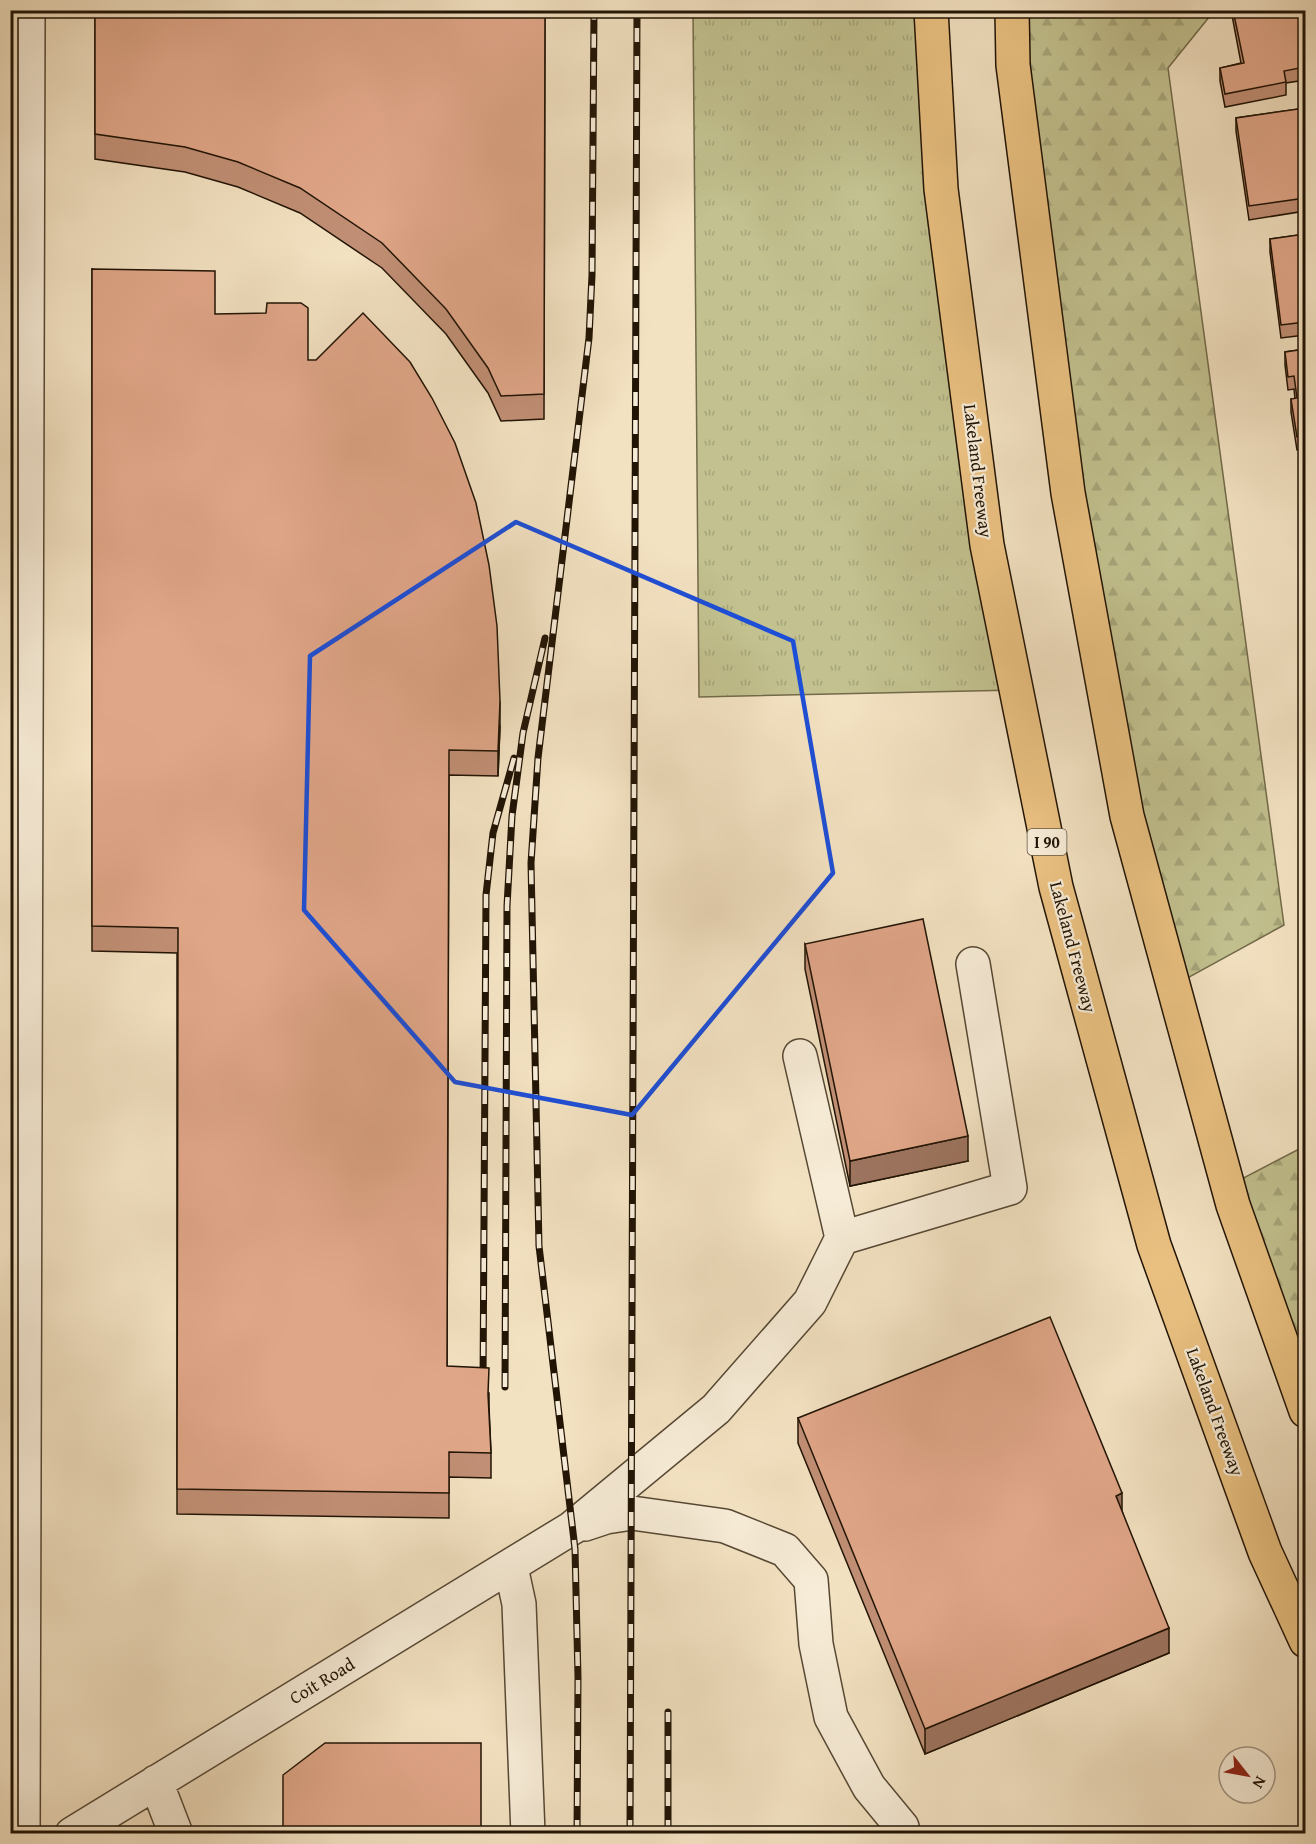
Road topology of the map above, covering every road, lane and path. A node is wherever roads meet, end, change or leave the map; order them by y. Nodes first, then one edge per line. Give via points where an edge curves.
1 (28, 10) edge
2 (931, 10) edge
3 (1012, 10) edge
4 (972, 964) dead end
5 (800, 1056) dead end
6 (842, 1238) junction
7 (1305, 1411) edge
8 (572, 1528) junction
9 (511, 1567) junction
10 (1305, 1641) edge
11 (156, 1782) junction
12 (902, 1827) dead end
13 (23, 1833) edge
14 (72, 1833) edge
15 (176, 1833) edge
16 (528, 1833) edge

1 - 13 street
2 - 10 highway, Lakeland Freeway / I 90 via 941,189 987,545 1056,887 1154,1245 1265,1552
3 - 7 highway via 1013,65 1068,493 1127,816 1233,1205
4 - 6 street via 1010,1188
5 - 6 street
6 - 8 street via 810,1302 716,1408
8 - 9 street, Coit Road
8 - 12 street via 632,1513 724,1526 785,1550 811,1580 816,1644 831,1718 868,1787
9 - 11 street, Coit Road
9 - 16 street via 519,1604
11 - 14 street, Coit Road
11 - 15 street

